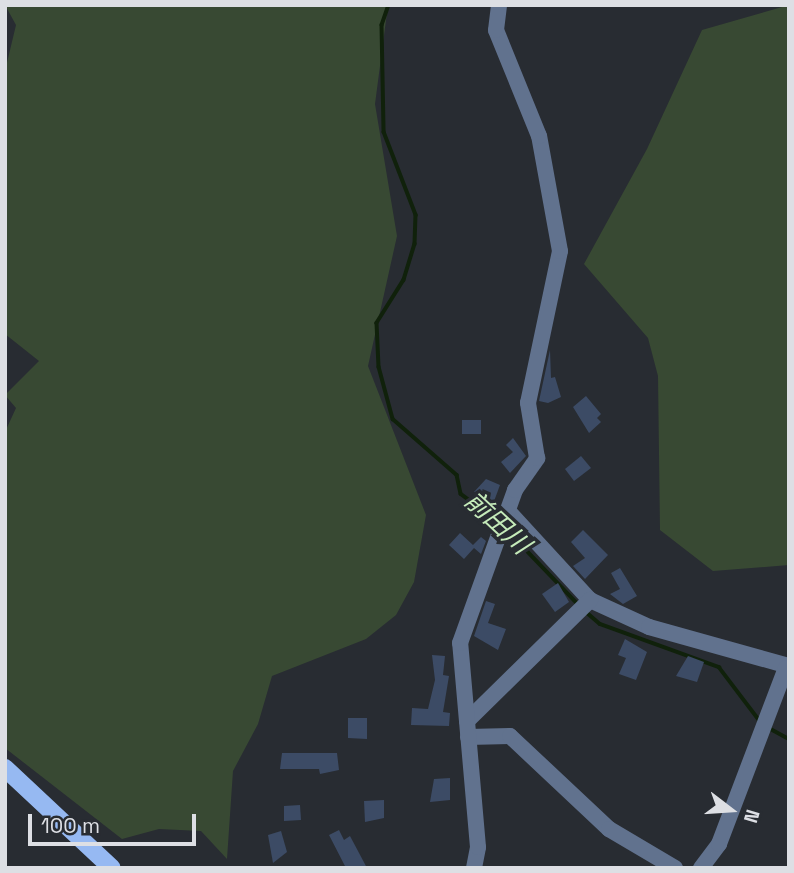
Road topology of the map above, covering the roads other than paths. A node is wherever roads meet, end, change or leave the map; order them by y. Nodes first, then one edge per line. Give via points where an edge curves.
1 (499, 5) edge
2 (510, 513) junction
3 (590, 600) junction
4 (787, 667) edge
5 (467, 729) junction
6 (5, 768) edge
7 (112, 868) edge
8 (474, 868) edge
9 (675, 868) edge
10 (701, 868) edge

1 - 2 street via 496,30 539,136 559,251 527,403 537,458 515,490
2 - 3 street
2 - 5 street via 460,643
3 - 4 street via 649,627
3 - 5 street
4 - 10 street via 719,844
5 - 8 street via 478,848
5 - 9 street via 510,736 609,829
6 - 7 main road

